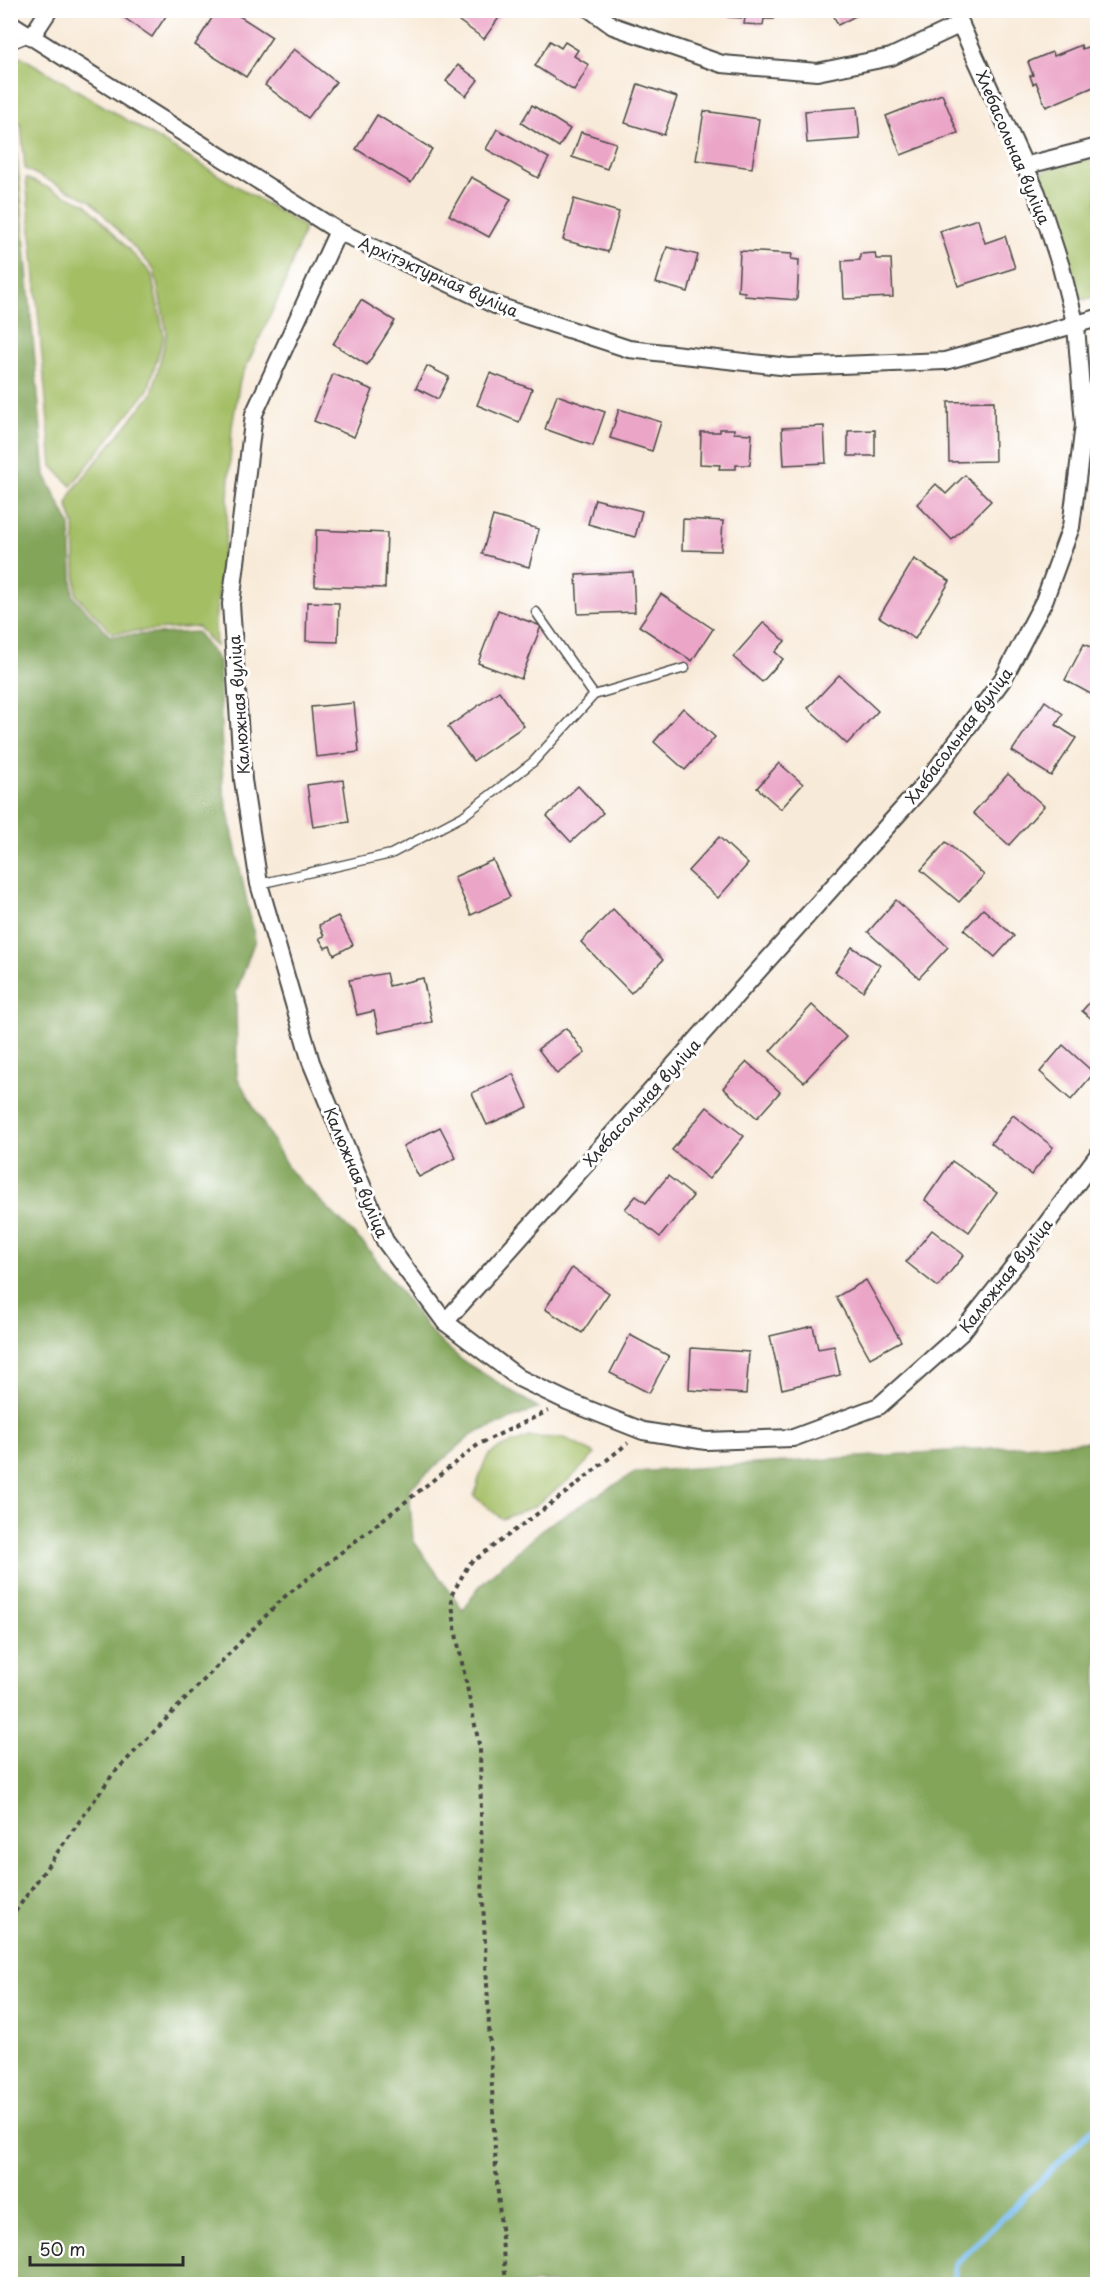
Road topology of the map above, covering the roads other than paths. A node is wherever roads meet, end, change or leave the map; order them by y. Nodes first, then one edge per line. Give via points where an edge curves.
1 (50, 10) edge
2 (591, 10) edge
3 (958, 17) edge
4 (10, 23) edge
5 (32, 36) junction
6 (10, 45) edge
7 (1098, 147) edge
8 (1024, 166) junction
9 (338, 231) junction
10 (1098, 318) edge
11 (1076, 326) junction
12 (536, 612) dead end
13 (685, 668) dead end
14 (594, 695) junction
15 (259, 884) junction
16 (1098, 1155) edge
17 (445, 1322) junction

1 - 5 street
2 - 3 street via 613,26 723,64 818,72 891,57
3 - 8 street, Хлебасольная вуліца
4 - 5 street, Архітэктурная вуліца
5 - 6 lane
5 - 9 street, Архітэктурная вуліца
7 - 8 street
8 - 11 street, Хлебасольная вуліца via 1058,256
9 - 11 street, Архітэктурная вуліца via 495,305 629,349 789,367 945,362
9 - 15 street, Калюжная вуліца via 254,414 232,592 243,780
10 - 11 street, Архітэктурная вуліца
11 - 17 street, Хлебасольная вуліца via 1084,425 1071,527 1044,601 1003,679 930,778
12 - 14 lane
13 - 14 lane
14 - 15 lane via 533,762 463,816 391,854
15 - 17 street, Калюжная вуліца via 311,1062 385,1241
16 - 17 street, Калюжная вуліца via 961,1333 879,1406 793,1438 706,1442 643,1431 519,1378

